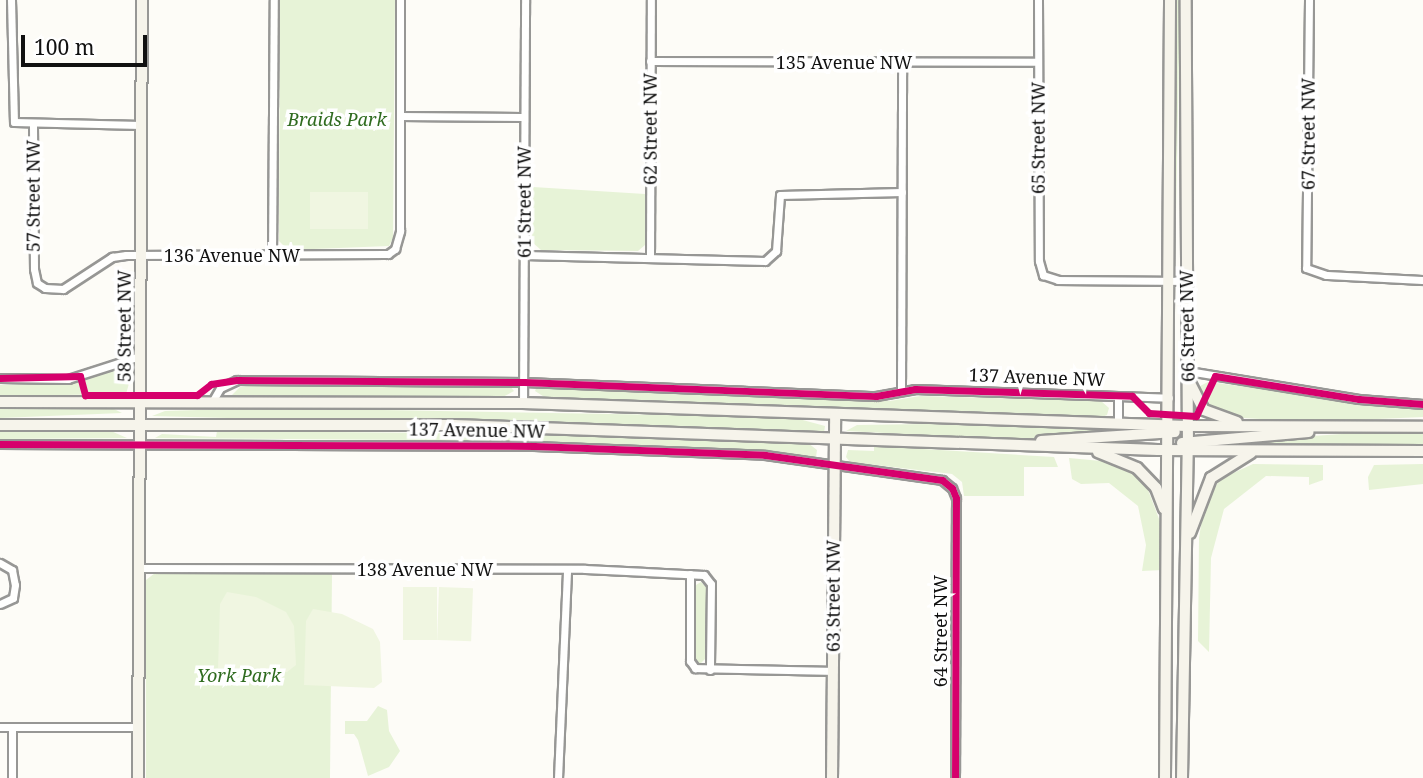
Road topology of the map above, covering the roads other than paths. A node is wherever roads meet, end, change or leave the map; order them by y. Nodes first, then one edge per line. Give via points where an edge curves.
1 (10, 0) edge
2 (142, 0) edge
3 (274, 0) edge
4 (400, 0) edge
5 (525, 0) edge
6 (651, 0) edge
7 (1038, 0) edge
8 (1170, 0) edge
9 (1186, 0) edge
10 (1309, 0) edge
11 (650, 61) junction
12 (902, 62) junction
13 (1037, 62) junction
14 (400, 116) junction
15 (524, 117) junction
16 (141, 125) junction
17 (33, 126) junction
18 (902, 192) junction
19 (141, 254) junction
20 (272, 255) junction
21 (524, 255) junction
22 (650, 258) junction
23 (1170, 281) junction
24 (1186, 281) junction
25 (1423, 281) edge
26 (37, 283) joint
27 (140, 356) junction
28 (1188, 373) junction
29 (0, 378) edge
30 (524, 382) junction
31 (901, 389) junction
32 (1118, 396) junction
33 (1169, 398) junction
34 (0, 402) edge
35 (140, 402) junction
36 (212, 402) junction
37 (523, 403) junction
38 (1423, 404) edge
39 (835, 414) junction
40 (1118, 423) junction
41 (0, 425) edge
42 (139, 425) junction
43 (1187, 426) junction
44 (1253, 426) junction
45 (1350, 426) junction
46 (1423, 427) edge
47 (1168, 430) junction
48 (834, 438) junction
49 (0, 443) edge
50 (139, 443) junction
51 (1014, 445) junction
52 (1188, 445) junction
53 (1085, 448) junction
54 (1168, 450) junction
55 (1255, 451) junction
56 (1423, 451) edge
57 (833, 464) junction
58 (950, 486) joint
59 (1167, 522) junction
60 (1186, 549) junction
61 (0, 564) edge
62 (139, 568) junction
63 (567, 569) junction
64 (690, 575) junction
65 (0, 604) edge
66 (710, 670) junction
67 (832, 671) junction
68 (0, 727) edge
69 (12, 727) junction
70 (138, 727) junction
71 (12, 778) edge
72 (138, 778) edge
73 (558, 778) edge
74 (832, 778) edge
75 (955, 778) edge
76 (1165, 778) edge
77 (1182, 778) edge

1 - 17 street, 57 Street NW via 11,118
2 - 16 main road, 58 Street NW
3 - 20 street
4 - 14 street
5 - 15 street, 61 Street NW
6 - 11 street, 62 Street NW
7 - 13 street, 65 Street NW
8 - 23 main road, 66 Street NW
9 - 24 main road, 66 Street NW
10 - 25 street, 67 Street NW via 1306,268 1361,279
11 - 12 street, 135 Avenue NW
11 - 22 street, 62 Street NW
12 - 13 street, 135 Avenue NW
12 - 18 street
13 - 23 street, 65 Street NW via 1038,261 1043,275 1058,281
14 - 15 street
14 - 20 street, 136 Avenue NW via 396,249 378,256
15 - 21 street, 61 Street NW
16 - 17 street
16 - 19 main road, 58 Street NW
17 - 26 street, 57 Street NW
18 - 22 street via 780,195 772,257 755,262
18 - 31 street
19 - 20 street, 136 Avenue NW
19 - 26 street, 136 Avenue NW via 112,257 63,289 54,291
19 - 27 main road, 58 Street NW
21 - 22 street
21 - 30 street, 61 Street NW
23 - 24 street
23 - 33 main road, 66 Street NW
24 - 28 main road, 66 Street NW
27 - 29 street via 68,379
27 - 35 main road, 58 Street NW
28 - 38 street
28 - 43 main road, 66 Street NW
28 - 44 main road via 1204,410
30 - 31 street, 137 Avenue NW via 876,396
30 - 36 street, 137 Avenue NW via 237,380 220,388
30 - 37 street, 61 Street NW
31 - 32 street, 137 Avenue NW
32 - 33 street, 137 Avenue NW
32 - 40 street
33 - 47 main road, 66 Street NW
34 - 35 main road, 137 Avenue NW
35 - 36 main road, 137 Avenue NW
35 - 42 main road, 58 Street NW
36 - 37 main road, 137 Avenue NW
37 - 39 main road, 137 Avenue NW
39 - 40 main road, 137 Avenue NW
39 - 48 main road, 63 Street NW
40 - 47 main road, 137 Avenue NW
41 - 42 main road, 137 Avenue NW
42 - 48 main road, 137 Avenue NW via 454,425
42 - 50 main road, 58 Street NW
43 - 44 main road, 137 Avenue NW
43 - 47 main road, 137 Avenue NW
43 - 52 main road, 66 Street NW
44 - 45 main road, 137 Avenue NW
45 - 46 main road, 137 Avenue NW
45 - 52 main road
47 - 51 main road
47 - 54 main road, 66 Street NW
48 - 51 main road, 137 Avenue NW
48 - 57 main road, 63 Street NW
49 - 50 street, 137 Avenue NW
50 - 57 street, 137 Avenue NW via 526,445 756,455
50 - 62 main road, 58 Street NW
51 - 53 main road, 137 Avenue NW
52 - 54 main road
52 - 55 main road
52 - 60 main road, 66 Street NW
53 - 54 main road, 137 Avenue NW
53 - 59 main road via 1137,468 1156,488
54 - 59 main road, 66 Street NW
55 - 56 main road
55 - 60 main road via 1211,478
57 - 58 street, 137 Avenue NW via 932,478
57 - 67 main road, 63 Street NW
58 - 75 street, 64 Street NW via 956,498
59 - 76 main road, 66 Street NW
60 - 77 main road, 66 Street NW
61 - 65 street via 12,569 15,579 13,598
62 - 63 street, 138 Avenue NW
62 - 70 main road, 58 Street NW
63 - 64 street, 138 Avenue NW
63 - 73 street
64 - 66 street via 690,661 695,668
64 - 66 street, 138 Avenue NW via 709,579
66 - 67 street
67 - 74 main road, 63 Street NW
68 - 69 street
69 - 70 street
69 - 71 street
70 - 72 main road, 58 Street NW

